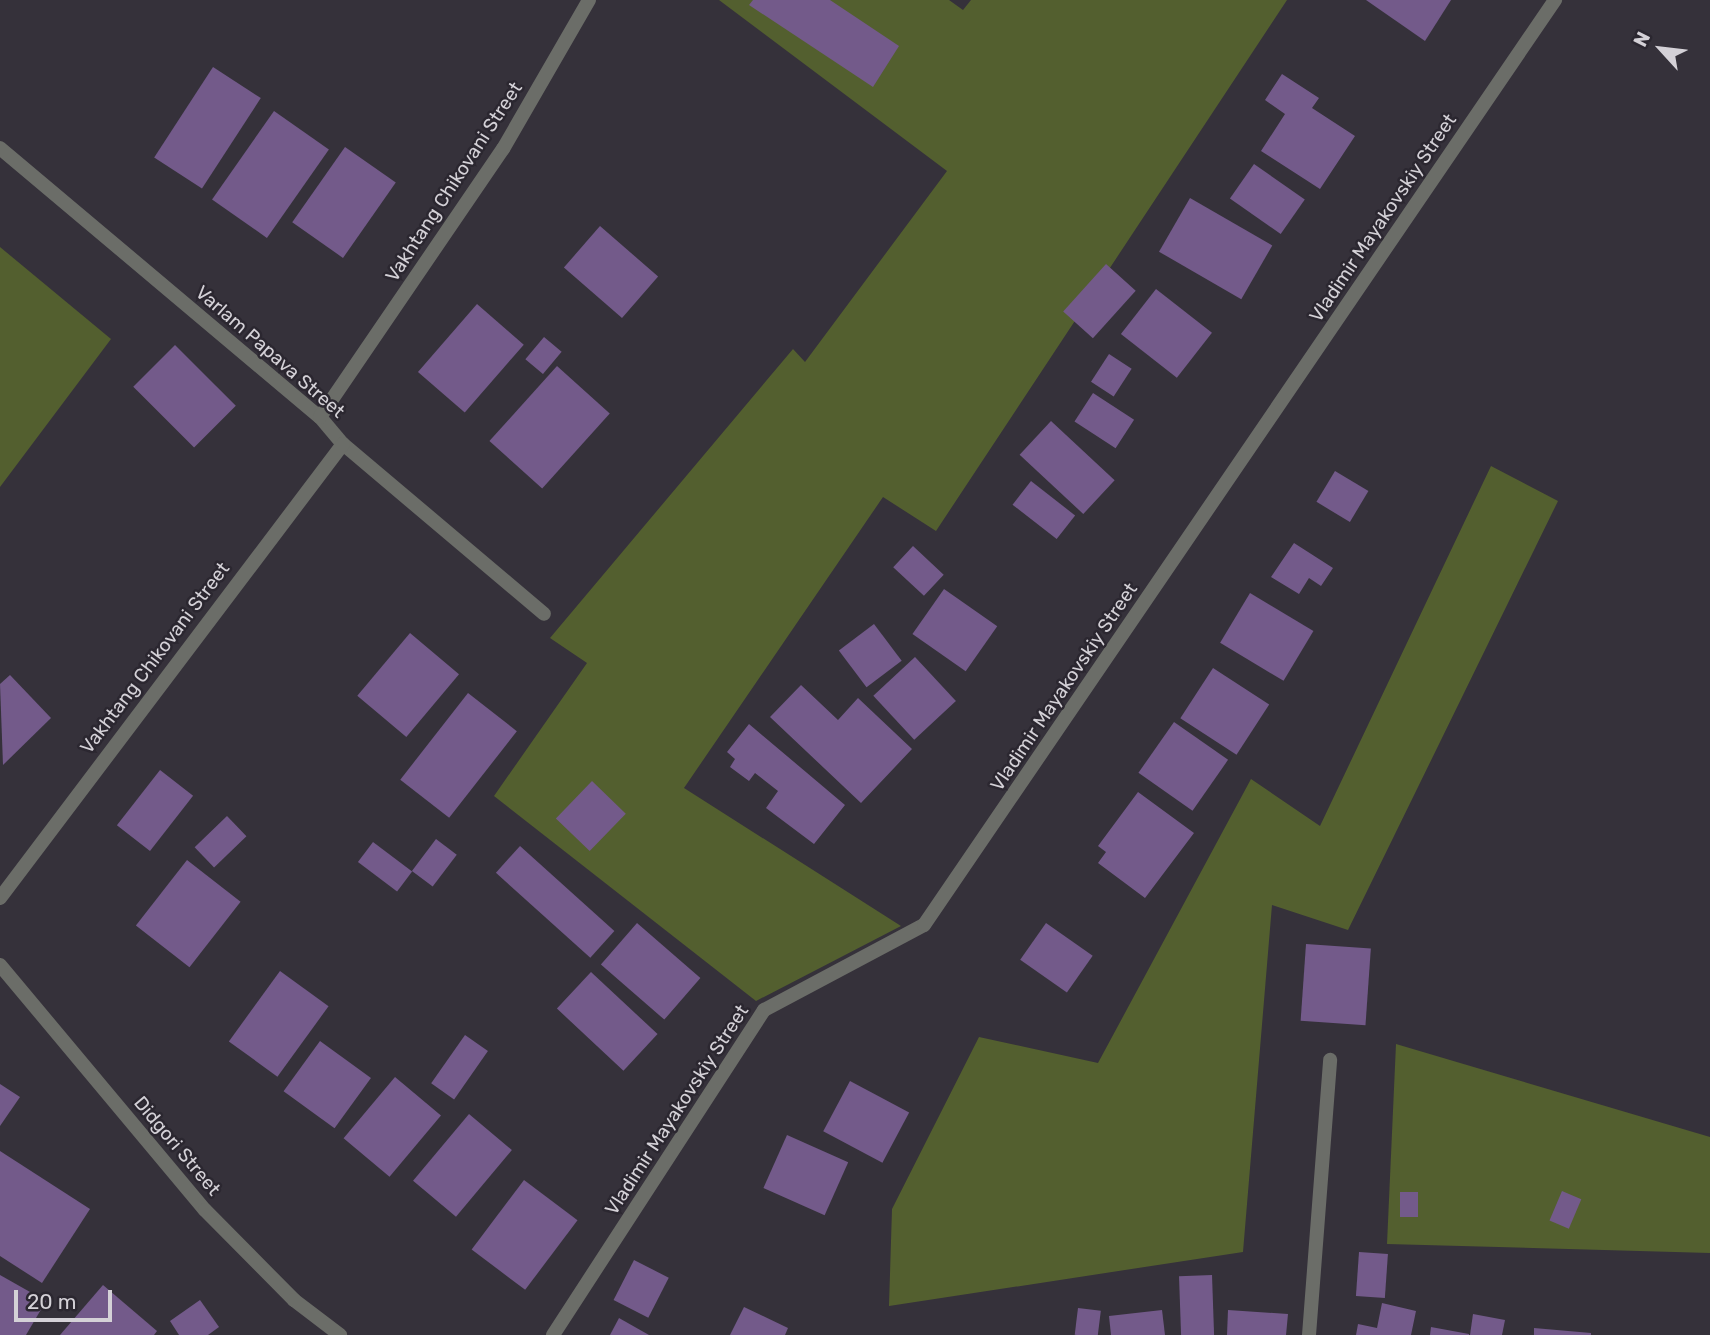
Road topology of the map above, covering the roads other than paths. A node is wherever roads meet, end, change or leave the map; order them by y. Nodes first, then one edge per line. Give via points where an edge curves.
1 (589, 0) edge
2 (1547, 3) edge
3 (0, 148) edge
4 (320, 416) junction
5 (343, 444) junction
6 (544, 614) dead end
7 (0, 898) edge
8 (0, 965) edge
9 (1330, 1060) dead end
10 (340, 1335) edge
11 (553, 1335) edge
12 (1309, 1335) edge

1 - 4 street, Vakhtang Chikovani Street via 503,149
2 - 11 street, Vladimir Mayakovskiy Street via 924,925 764,1010
3 - 4 street, Varlam Papava Street
4 - 5 street, Varlam Papava Street
5 - 6 street, Varlam Papava Street
5 - 7 street, Vakhtang Chikovani Street
8 - 10 street, Didgori Street via 205,1210 294,1300
9 - 12 street

